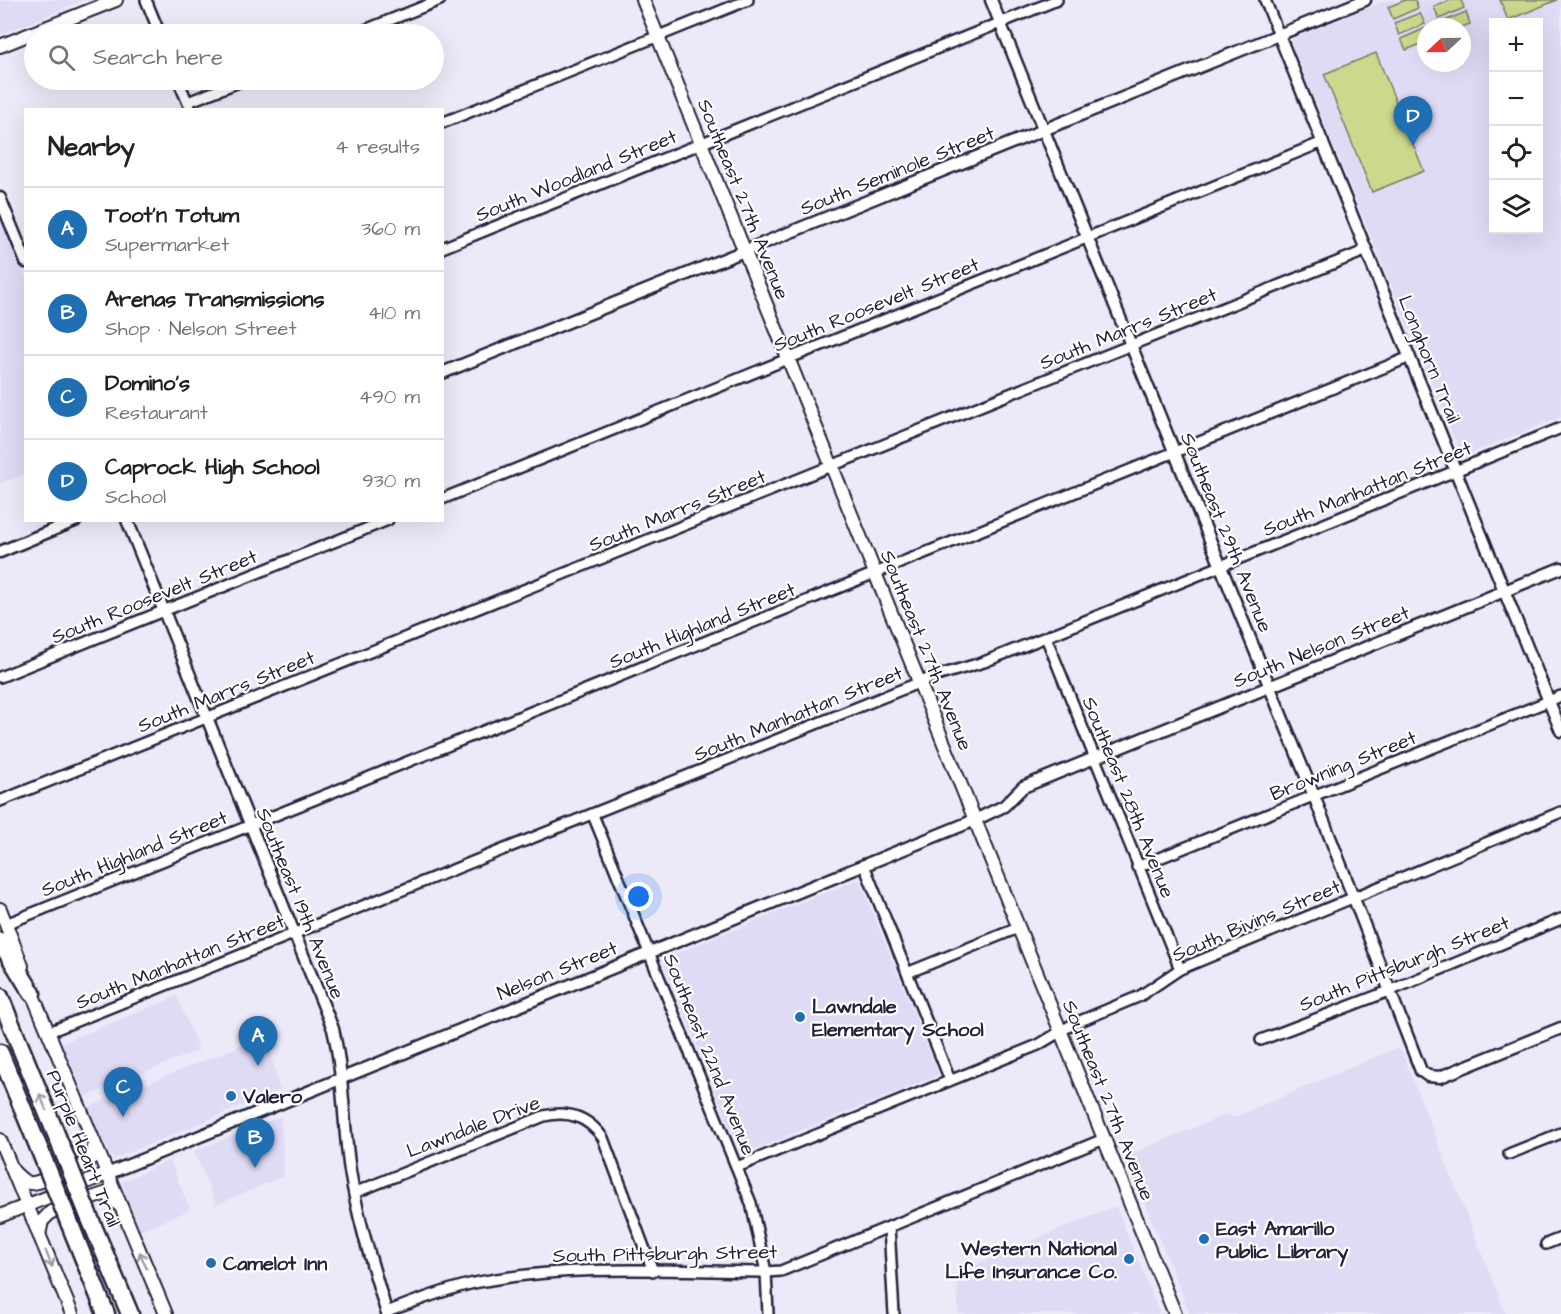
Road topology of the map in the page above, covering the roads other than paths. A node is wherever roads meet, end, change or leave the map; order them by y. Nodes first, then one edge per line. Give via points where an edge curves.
1 (116, 0) edge
2 (146, 0) edge
3 (440, 0) edge
4 (643, 0) edge
5 (748, 0) edge
6 (992, 0) edge
7 (1057, 0) edge
8 (1265, 0) edge
9 (1365, 0) edge
10 (1001, 23) junction
11 (55, 24) edge
12 (156, 24) edge
13 (380, 24) edge
14 (1279, 34) junction
15 (24, 36) edge
16 (658, 37) junction
17 (0, 46) edge
18 (182, 90) edge
19 (223, 90) edge
20 (189, 106) edge
21 (444, 122) edge
22 (1044, 130) junction
23 (1323, 142) junction
24 (701, 144) junction
25 (0, 198) edge
26 (1088, 238) junction
27 (444, 247) edge
28 (1367, 250) junction
29 (744, 251) junction
30 (24, 257) edge
31 (1132, 346) junction
32 (1410, 357) junction
33 (788, 359) junction
34 (444, 372) edge
35 (1561, 428) edge
36 (1175, 453) junction
37 (832, 467) junction
38 (1456, 471) junction
39 (444, 498) edge
40 (72, 522) edge
41 (128, 522) edge
42 (383, 522) edge
43 (0, 552) edge
44 (1221, 566) junction
45 (1561, 568) edge
46 (875, 574) junction
47 (1505, 591) junction
48 (163, 611) junction
49 (1046, 637) junction
50 (0, 677) edge
51 (919, 683) junction
52 (1270, 686) junction
53 (1561, 696) edge
54 (1550, 701) junction
55 (207, 718) junction
56 (1561, 731) edge
57 (1094, 758) junction
58 (1314, 796) junction
59 (0, 801) edge
60 (1561, 812) edge
61 (593, 815) junction
62 (975, 820) junction
63 (251, 826) junction
64 (864, 865) junction
65 (1137, 867) junction
66 (1355, 897) junction
67 (0, 909) edge
68 (1561, 919) edge
69 (6, 924) junction
70 (1018, 928) junction
71 (294, 934) junction
72 (0, 941) edge
73 (649, 954) junction
74 (1179, 969) junction
75 (907, 973) junction
76 (1389, 991) junction
77 (32, 993) junction
78 (0, 997) edge
79 (1561, 1028) edge
80 (49, 1032) junction
81 (1060, 1032) junction
82 (1261, 1040) dead end
83 (0, 1053) edge
84 (342, 1077) junction
85 (950, 1080) junction
86 (1561, 1133) edge
87 (1104, 1139) junction
88 (0, 1140) edge
89 (93, 1140) junction
90 (1509, 1154) dead end
91 (737, 1167) junction
92 (12, 1170) junction
93 (107, 1174) junction
94 (354, 1193) junction
95 (27, 1205) junction
96 (120, 1205) junction
97 (0, 1216) edge
98 (889, 1227) junction
99 (39, 1235) junction
100 (1561, 1238) edge
101 (1545, 1244) dead end
102 (653, 1270) junction
103 (766, 1272) junction
104 (387, 1313) edge
105 (72, 1314) edge
106 (106, 1314) edge
107 (130, 1314) edge
108 (166, 1314) edge
109 (768, 1314) edge
110 (894, 1314) edge
111 (1175, 1314) edge

1 - 11 main road
2 - 12 street
3 - 13 street
4 - 16 main road, Southeast 27th Avenue
5 - 16 street
6 - 10 street, Southeast 29th Avenue
7 - 10 street, South Woodland Street
8 - 14 street, Longhorn Trail
9 - 14 street, South Seminole Street
10 - 22 street, Southeast 29th Avenue
10 - 24 street, South Woodland Street
14 - 22 street, South Seminole Street
14 - 23 street, Longhorn Trail
15 - 17 main road
16 - 21 street
16 - 24 main road, Southeast 27th Avenue
18 - 20 street
19 - 20 street
22 - 26 street, Southeast 29th Avenue
22 - 29 street, South Seminole Street
23 - 26 street, South Roosevelt Street
23 - 28 street, Longhorn Trail
24 - 27 street, South Woodland Street
24 - 29 main road, Southeast 27th Avenue
25 - 30 street
26 - 31 street, Southeast 29th Avenue
26 - 33 street, South Roosevelt Street
28 - 31 street, South Marrs Street
28 - 32 street, Longhorn Trail
29 - 33 main road, Southeast 27th Avenue
29 - 34 street, South Seminole Street
31 - 36 street, Southeast 29th Avenue
31 - 37 street, South Marrs Street
32 - 36 street, South Highland Street
32 - 38 street, Longhorn Trail
33 - 37 main road, Southeast 27th Avenue
33 - 39 street, South Roosevelt Street
35 - 38 street, South Manhattan Street
36 - 44 street, Southeast 29th Avenue
36 - 46 street, South Highland Street
37 - 46 main road, Southeast 27th Avenue
37 - 55 street, South Marrs Street
38 - 44 street, South Manhattan Street
38 - 47 street, Longhorn Trail
40 - 43 street
41 - 48 street, Southeast 19th Avenue
42 - 48 street, South Roosevelt Street
44 - 49 street, South Manhattan Street
44 - 52 street, Southeast 29th Avenue
45 - 47 street, South Nelson Street
46 - 51 main road, Southeast 27th Avenue
46 - 63 street, South Highland Street
47 - 52 street, South Nelson Street
47 - 54 street, Longhorn Trail
48 - 50 street, South Roosevelt Street
48 - 55 street, Southeast 19th Avenue
49 - 51 street, South Manhattan Street
49 - 57 street, Southeast 28th Avenue
51 - 61 street, South Manhattan Street
51 - 62 main road, Southeast 27th Avenue
52 - 57 street, South Nelson Street
52 - 58 street, Southeast 29th Avenue
53 - 54 street, Browning Street
54 - 56 street, Longhorn Trail
54 - 58 street, Browning Street
55 - 59 street, South Marrs Street
55 - 63 street, Southeast 19th Avenue
57 - 62 street, Nelson Street via 1023,787 1004,806
57 - 65 street, Southeast 28th Avenue
58 - 65 street, Browning Street
58 - 66 street, Southeast 29th Avenue
60 - 66 street, South Bivins Street
61 - 71 street, South Manhattan Street
61 - 73 street, Southeast 22nd Avenue
62 - 64 street, Nelson Street
62 - 70 main road, Southeast 27th Avenue
63 - 69 street, South Highland Street
63 - 71 street, Southeast 19th Avenue
64 - 73 street, Nelson Street
64 - 75 street
65 - 74 street, Southeast 28th Avenue
66 - 74 street, South Bivins Street
66 - 76 street, Southeast 29th Avenue
67 - 69 main road
68 - 76 street, South Pittsburgh Street
69 - 77 main road
70 - 75 street
70 - 81 main road, Southeast 27th Avenue
71 - 80 street, South Manhattan Street
71 - 84 street, Southeast 19th Avenue via 333,1029
72 - 77 highway
73 - 84 street, Nelson Street
73 - 91 street, Southeast 22nd Avenue
74 - 81 street, South Bivins Street via 1140,996
75 - 85 street
76 - 79 street, Southeast 29th Avenue via 1421,1071 1428,1076 1440,1077
76 - 82 street, South Pittsburgh Street
77 - 80 main road
107 -> 78 highway, Purple Heart Trail, bridge
80 - 89 main road
81 - 85 street, South Bivins Street via 1038,1045
81 - 87 main road, Southeast 27th Avenue
83 - 106 highway, bridge
84 - 93 street, Nelson Street
84 - 94 street, Southeast 19th Avenue
85 - 91 street, South Bivins Street
86 - 90 street
87 - 98 street, South Pittsburgh Street
87 - 111 main road, Southeast 27th Avenue
88 - 92 main road
89 - 92 main road via 94,1152 88,1162 39,1182 29,1183
89 - 93 main road
91 - 103 street, Southeast 22nd Avenue via 751,1203
92 - 95 main road
93 - 95 main road, Nelson Street
93 - 96 main road
94 - 102 street, Lawndale Drive via 544,1116 578,1116 603,1138
94 - 104 street, Southeast 19th Avenue
95 - 97 main road, Nelson Street
95 - 99 main road
96 - 99 main road via 108,1195 99,1195 51,1212 42,1221
108 -> 96 main road
98 - 103 street, South Pittsburgh Street via 781,1271
98 - 110 street
99 -> 105 main road
100 - 101 street
102 - 103 street, South Pittsburgh Street
102 - 104 street, South Pittsburgh Street via 509,1277 435,1293
103 - 109 street, Southeast 22nd Avenue

